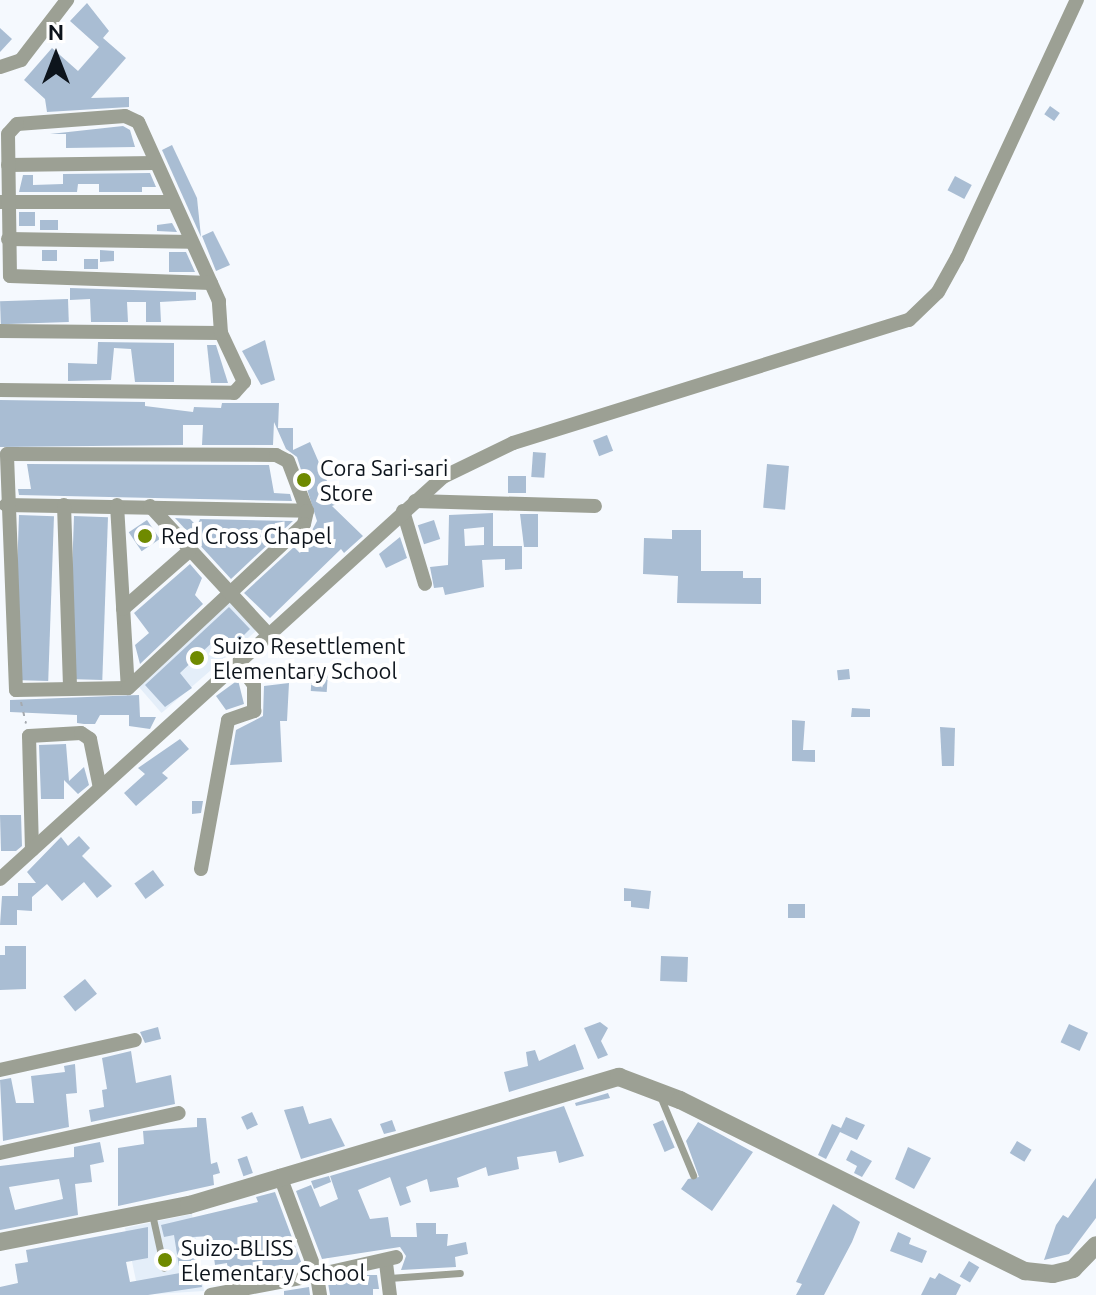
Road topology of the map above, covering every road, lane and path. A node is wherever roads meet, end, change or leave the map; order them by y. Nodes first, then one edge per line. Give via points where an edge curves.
1 (67, 0) edge
2 (1077, 0) edge
3 (0, 67) edge
4 (4, 143) edge
5 (155, 163) junction
6 (8, 165) junction
7 (4, 202) edge
8 (173, 202) junction
9 (8, 239) junction
10 (191, 242) junction
11 (3, 269) edge
12 (211, 283) junction
13 (0, 331) edge
14 (221, 333) junction
15 (0, 390) edge
16 (6, 505) junction
17 (64, 505) junction
18 (117, 505) junction
19 (150, 506) junction
20 (409, 506) junction
21 (595, 506) dead end
22 (307, 511) junction
23 (189, 551) junction
24 (425, 584) dead end
25 (230, 593) junction
26 (123, 609) junction
27 (268, 634) junction
28 (238, 663) junction
29 (128, 688) junction
30 (70, 689) junction
31 (16, 690) junction
32 (29, 736) junction
33 (100, 788) junction
34 (32, 850) junction
35 (201, 869) dead end
36 (0, 879) edge
37 (135, 1040) dead end
38 (0, 1070) edge
39 (657, 1090) junction
40 (179, 1113) dead end
41 (0, 1153) edge
42 (693, 1175) dead end
43 (280, 1176) junction
44 (152, 1214) junction
45 (0, 1242) edge
46 (1096, 1245) edge
47 (164, 1268) dead end
48 (460, 1273) dead end
49 (317, 1275) junction
50 (389, 1278) junction
51 (211, 1295) edge
52 (320, 1295) edge
53 (390, 1295) edge

1 - 3 street via 21,60
2 - 20 street via 957,258 938,292 909,320 477,456
4 - 5 street via 17,124 132,117
4 - 6 street
5 - 6 street
5 - 8 street
6 - 7 street
7 - 8 street
7 - 9 street
8 - 10 street
9 - 10 street
9 - 11 street
10 - 12 street
11 - 12 street via 18,279
12 - 14 street via 219,301
13 - 14 street
14 - 15 street via 244,382 234,393
16 - 17 street
16 - 22 street via 4,461 13,451 276,455 288,461
16 - 31 street
17 - 18 street
17 - 30 street
18 - 19 street
18 - 26 street
19 - 22 street
19 - 23 street
20 - 21 street
20 - 24 street
20 - 27 street
22 - 25 street via 304,524
23 - 25 street
23 - 26 street
25 - 27 street
25 - 29 street
26 - 29 street
27 - 28 street
28 - 33 street
28 - 35 street via 254,685 254,711 228,720
29 - 30 street
30 - 31 street
31 - 32 path
32 - 33 street via 81,733 90,739
32 - 34 street
33 - 34 street
34 - 36 street
37 - 38 street
39 - 42 lane
39 - 43 street via 630,1078 606,1078
39 - 46 street via 1025,1271 1053,1274 1073,1269
40 - 41 street
43 - 44 street
43 - 49 street
44 - 45 street
44 - 47 lane
48 - 50 lane
49 - 50 street via 391,1260
49 - 51 street
49 - 52 street
50 - 53 street

